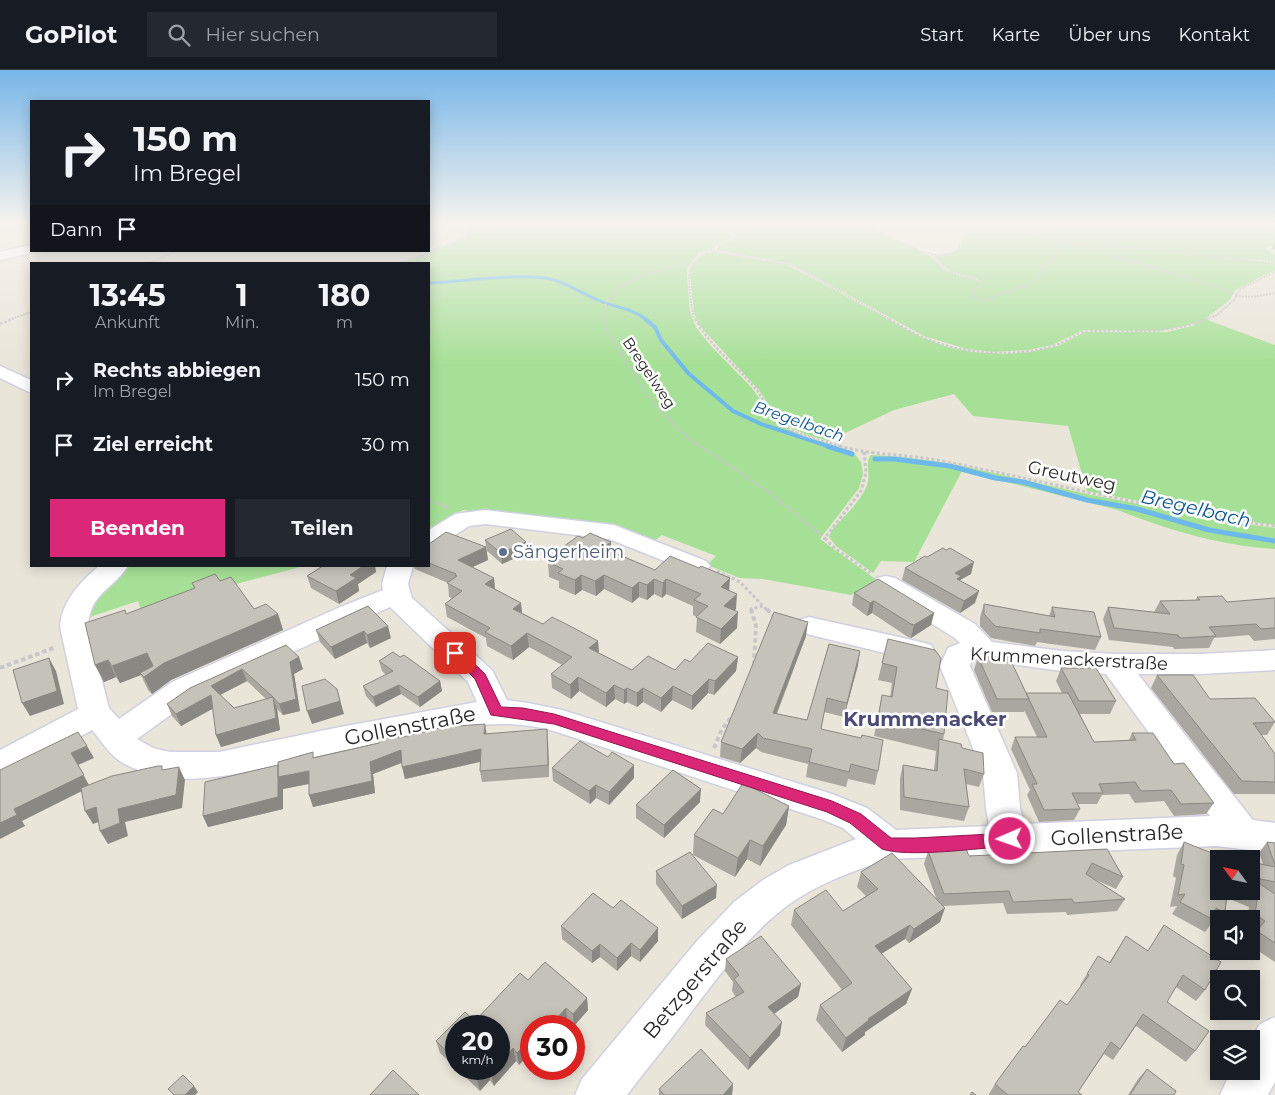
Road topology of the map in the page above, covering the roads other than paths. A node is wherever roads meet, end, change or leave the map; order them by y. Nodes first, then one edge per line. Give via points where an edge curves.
1 (0, 371) edge
2 (28, 385) edge
3 (430, 540) edge
4 (697, 566) edge
5 (114, 567) edge
6 (400, 567) edge
7 (886, 584) edge
8 (397, 594) junction
9 (809, 626) edge
10 (970, 655) junction
11 (1275, 660) edge
12 (1115, 664) junction
13 (496, 711) junction
14 (95, 714) junction
15 (117, 737) junction
16 (0, 766) edge
17 (1259, 835) edge
18 (1010, 839) junction
19 (888, 844) junction
20 (1275, 1039) edge
21 (598, 1095) edge
22 (1243, 1095) edge

1 - 2 street
3 - 4 street via 458,522 475,517 618,533
5 - 14 street via 91,588 79,606 74,624
6 - 8 street via 395,580
7 - 10 street via 965,631
8 - 13 street via 407,609 481,677
8 - 15 street via 183,690
9 - 10 street, Krummenackerstraße
10 - 12 street, Krummenackerstraße
10 - 18 street, Krummenackerstraße via 957,670 1000,773
11 - 12 street, Krummenackerstraße
12 - 17 street via 1180,754
13 - 15 street, Gollenstraße via 208,766 151,760 128,750
13 - 19 street, Gollenstraße via 554,719 840,811 855,818
14 - 15 street, Gollenstraße via 107,722
14 - 16 street
17 - 18 street, Gollenstraße via 1216,831
18 - 19 street, Gollenstraße
19 - 21 street, Betzgerstraße via 807,875 785,886 755,910 718,946
20 - 22 street

